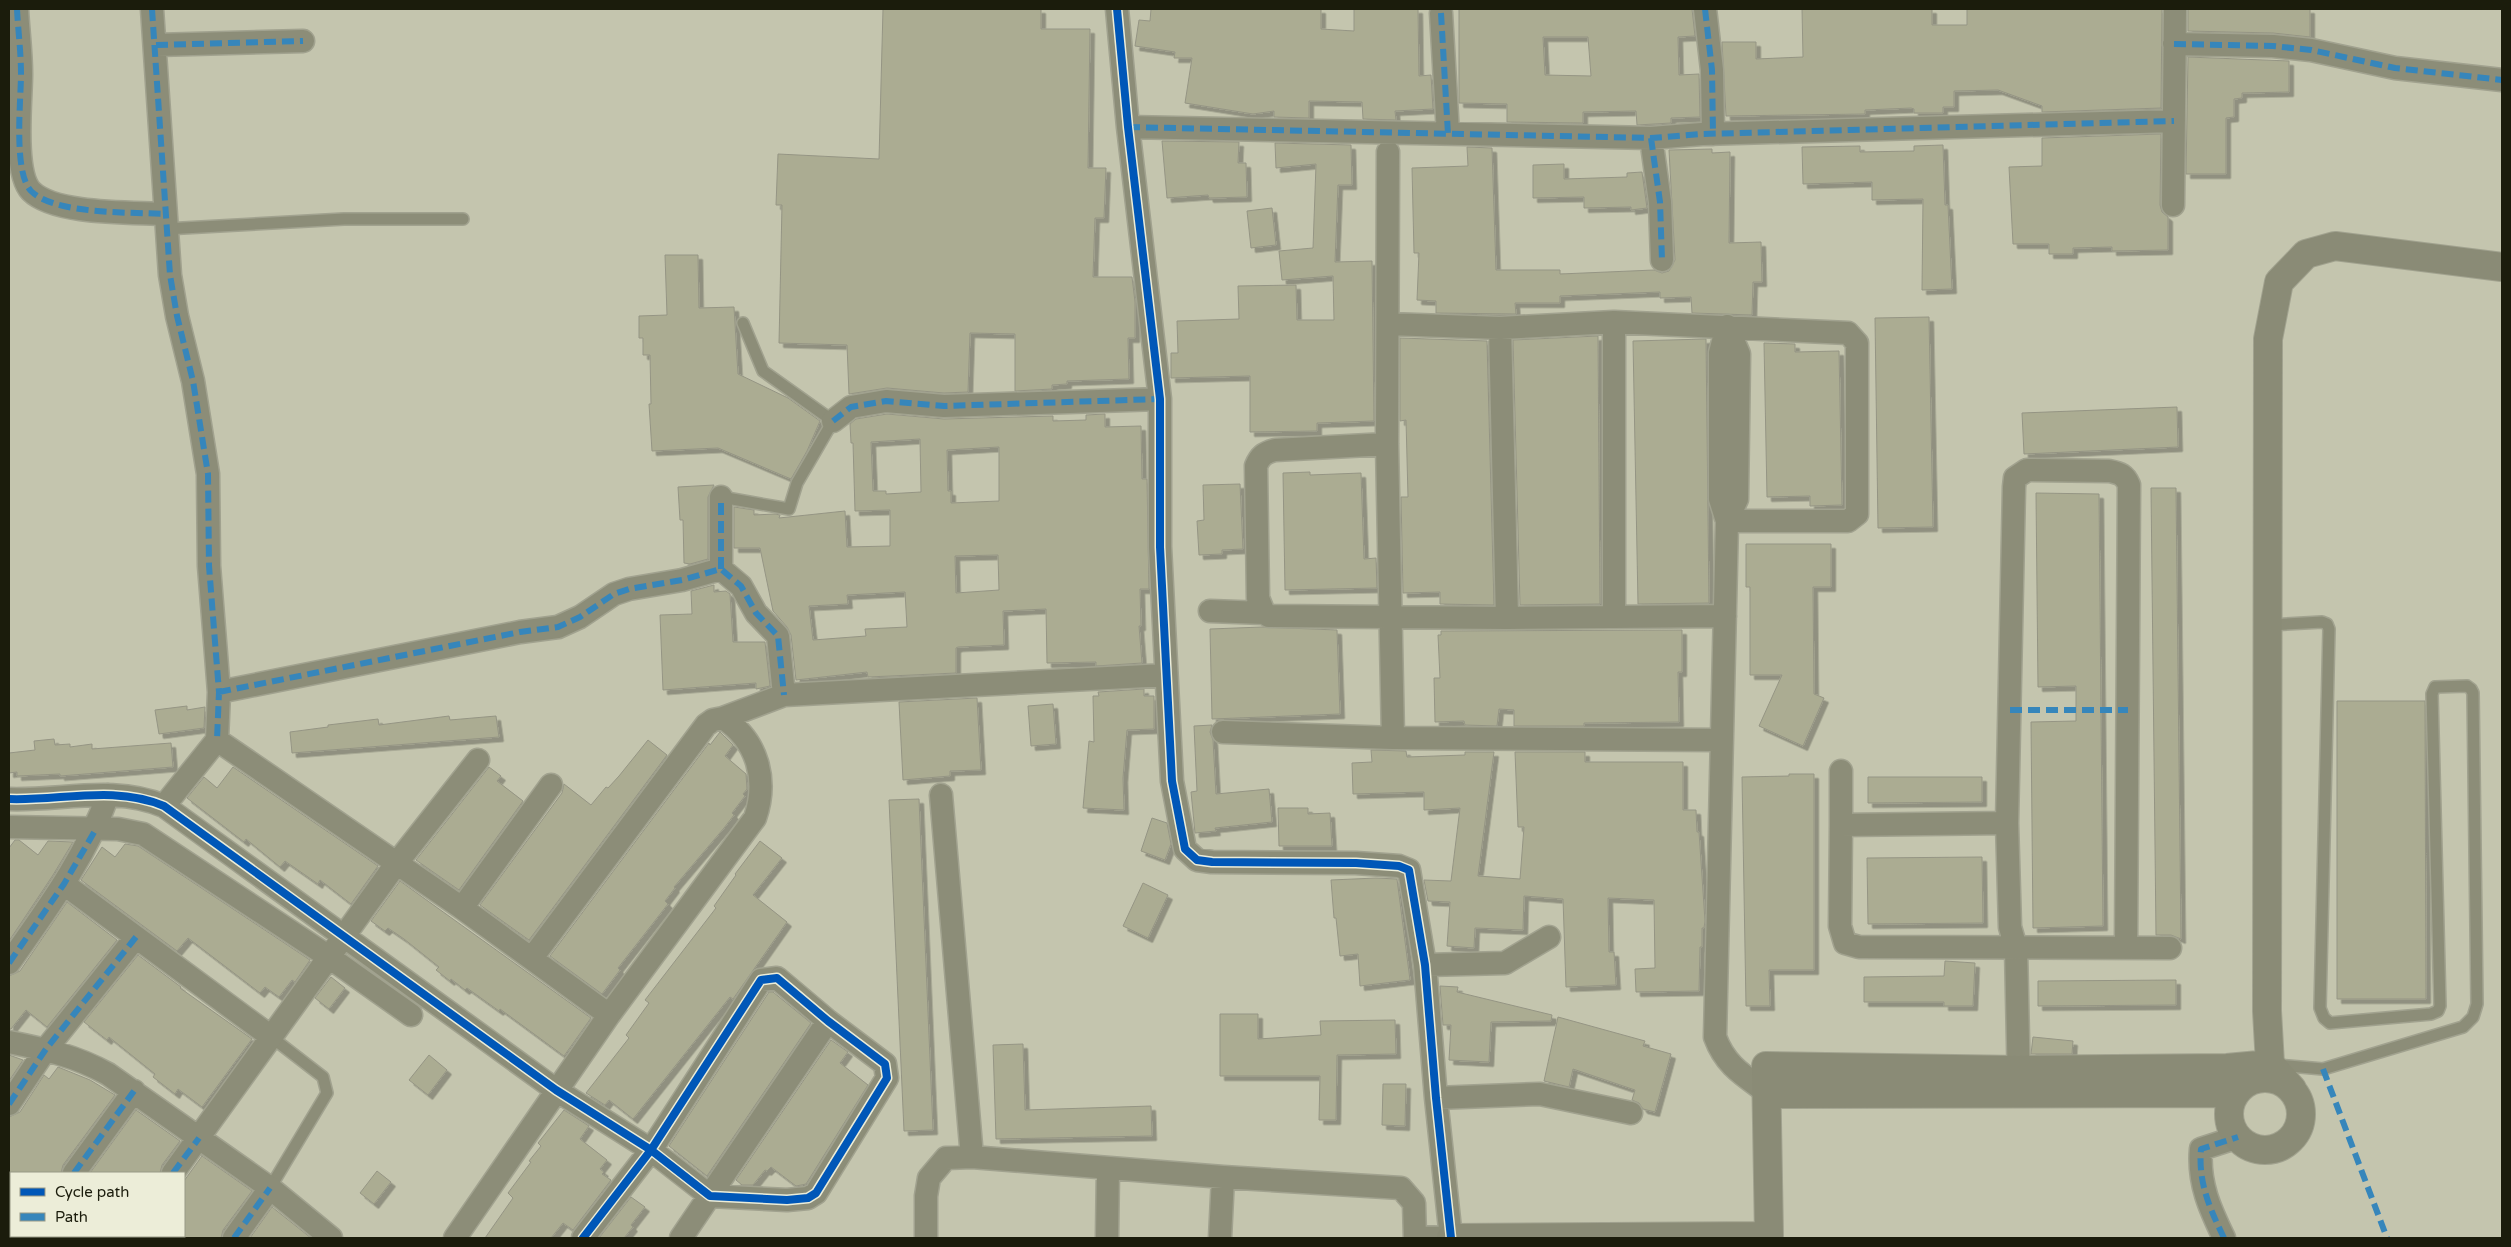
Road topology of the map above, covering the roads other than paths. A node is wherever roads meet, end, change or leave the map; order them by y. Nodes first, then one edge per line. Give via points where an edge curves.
1 (17, 9) edge
2 (152, 9) edge
3 (1117, 9) edge
4 (1705, 9) edge
5 (2175, 9) edge
6 (1441, 13) dead end
7 (303, 41) dead end
8 (2174, 44) junction
9 (156, 45) junction
10 (2502, 80) edge
11 (2174, 121) junction
12 (1128, 127) junction
13 (1448, 134) junction
14 (1713, 134) junction
15 (1651, 138) junction
16 (1388, 152) dead end
17 (2173, 205) dead end
18 (464, 219) dead end
19 (165, 221) junction
20 (1662, 260) dead end
21 (2502, 267) edge
22 (1614, 322) junction
23 (743, 323) dead end
24 (1389, 324) junction
25 (1727, 326) junction
26 (1500, 328) junction
27 (1160, 399) junction
28 (833, 421) junction
29 (1387, 444) junction
30 (721, 498) joint
31 (1727, 521) junction
32 (721, 569) junction
33 (1210, 611) dead end
34 (1264, 613) junction
35 (1391, 615) junction
36 (1725, 616) junction
37 (1614, 617) junction
38 (1507, 618) junction
39 (2270, 625) junction
40 (1166, 675) junction
41 (218, 692) junction
42 (784, 695) junction
43 (724, 718) junction
44 (1222, 732) dead end
45 (1393, 738) junction
46 (217, 740) junction
47 (1721, 740) junction
48 (478, 760) dead end
49 (1840, 771) dead end
50 (551, 785) dead end
51 (108, 795) junction
52 (941, 795) dead end
53 (10, 803) edge
54 (164, 806) junction
55 (2008, 823) junction
56 (1841, 826) junction
57 (9, 827) edge
58 (96, 829) junction
59 (396, 864) junction
60 (64, 884) junction
61 (462, 908) junction
62 (345, 935) junction
63 (136, 937) junction
64 (1550, 937) dead end
65 (2009, 941) junction
66 (2126, 947) junction
67 (2170, 948) dead end
68 (329, 957) junction
69 (532, 958) junction
70 (9, 963) edge
71 (1425, 965) junction
72 (411, 1015) dead end
73 (609, 1015) junction
74 (828, 1021) junction
75 (270, 1036) junction
76 (9, 1042) edge
77 (46, 1049) junction
78 (1756, 1071) junction
79 (2258, 1071) junction
80 (2011, 1081) junction
81 (134, 1090) junction
82 (556, 1090) junction
83 (1768, 1094) junction
84 (1436, 1098) junction
85 (9, 1104) edge
86 (1631, 1113) dead end
87 (2238, 1137) junction
88 (199, 1138) junction
89 (651, 1150) junction
90 (972, 1157) junction
91 (1108, 1168) junction
92 (75, 1172) edge
93 (174, 1172) edge
94 (1223, 1178) junction
95 (270, 1188) junction
96 (710, 1196) junction
97 (1769, 1237) edge
98 (234, 1238) edge
99 (331, 1238) edge
100 (455, 1238) edge
101 (583, 1238) edge
102 (681, 1238) edge
103 (926, 1238) edge
104 (1107, 1238) edge
105 (1220, 1238) edge
106 (1415, 1238) edge
107 (1451, 1238) edge
108 (2224, 1238) edge

1 - 19 street via 21,73 20,147 26,182 31,190 55,204
2 - 9 street
3 - 12 street
4 - 14 street via 1712,70
5 - 8 street
6 - 13 street
7 - 9 street
8 - 10 street via 2311,50 2395,68
8 - 11 street
9 - 19 street
11 - 14 street
11 - 17 street
12 - 13 street
12 - 27 street
13 - 15 street
14 - 15 street
15 - 20 street via 1660,202
16 - 24 street
18 - 19 lane
19 - 41 street via 170,275 193,381 208,474 209,566
21 - 39 street via 2334,246 2306,254 2279,282 2268,339
22 - 25 street
22 - 26 street
22 - 37 street
23 - 28 lane via 763,371
24 - 26 street
24 - 29 street
25 - 31 street via 1740,354 1737,499
25 - 31 street via 1848,333 1853,336 1857,343 1858,503 1857,514 1848,521
26 - 38 street
27 - 28 street via 944,406 886,402 851,408
27 - 40 street via 1160,547
28 - 30 lane via 797,483 789,508
29 - 34 street via 1275,450 1265,452 1259,458 1256,466 1258,598
29 - 35 street
30 - 32 street
31 - 36 street
32 - 41 street via 614,594 580,617 558,627
32 - 42 street via 741,586 756,613 778,636
33 - 34 street
34 - 35 street via 1269,616
35 - 38 street
35 - 45 street
36 - 37 street
36 - 47 street
37 - 38 street
39 - 79 street via 2268,1010
39 - 79 lane via 2322,622 2329,629 2320,1008 2330,1023 2438,1011 2432,694 2435,686 2471,688 2477,1004 2473,1017 2463,1027 2323,1070
40 - 42 street
40 - 71 street via 1172,781 1185,849 1197,860 1212,862 1356,863 1399,866 1409,870
41 - 46 street
42 - 43 street
43 - 69 street via 713,720 700,732
43 - 73 street via 735,726 753,752 761,776 760,802 755,818
44 - 45 street
45 - 47 street
46 - 54 street
46 - 59 street
47 - 78 street via 1715,1038 1733,1068
48 - 59 street
49 - 56 street
50 - 61 street
51 - 53 street
51 - 54 street via 140,798
51 - 58 street
52 - 90 street
54 - 62 street
55 - 56 street
55 - 65 street
55 - 66 street via 2015,478 2027,470 2120,473 2128,485
56 - 65 street via 1840,926 1845,943 1859,947
57 - 58 street
58 - 60 street
58 - 68 street via 131,830 155,840
59 - 61 street
59 - 62 street
60 - 63 street
60 - 70 street
61 - 69 street
62 - 68 street
62 - 82 street
63 - 75 street
63 - 77 street
64 - 71 street via 1505,963
65 - 66 street
65 - 80 street
66 - 67 street
68 - 72 street
68 - 75 street
69 - 73 street
71 - 84 street
73 - 82 street
74 - 89 street via 777,978 760,980
74 - 96 street
74 - 96 street via 885,1064 888,1070 887,1078 816,1193 808,1198 787,1200
75 - 88 street
75 - 95 lane via 323,1077 327,1093
76 - 77 street
77 - 81 street via 86,1061
77 - 85 street
78 - 80 street
78 - 83 street
79 - 80 street via 2227,1068
79 - 87 street via 2237,1092 2231,1103 2232,1126
79 - 87 street via 2292,1089 2301,1110 2296,1132 2279,1147 2257,1149
80 - 83 street
81 - 88 street
81 - 92 street
82 - 89 street
82 - 100 street
83 - 97 street
84 - 86 street via 1540,1094
84 - 107 street
87 - 108 street via 2201,1150 2200,1167 2206,1199
88 - 93 street
88 - 95 street
89 - 96 street
89 - 101 street
90 - 91 street
90 - 103 street via 946,1158 929,1178
91 - 94 street
91 - 104 street
94 - 105 street
94 - 106 street via 1401,1188 1414,1203
95 - 98 street
95 - 99 street
96 - 102 street
97 - 107 street
106 - 107 street

